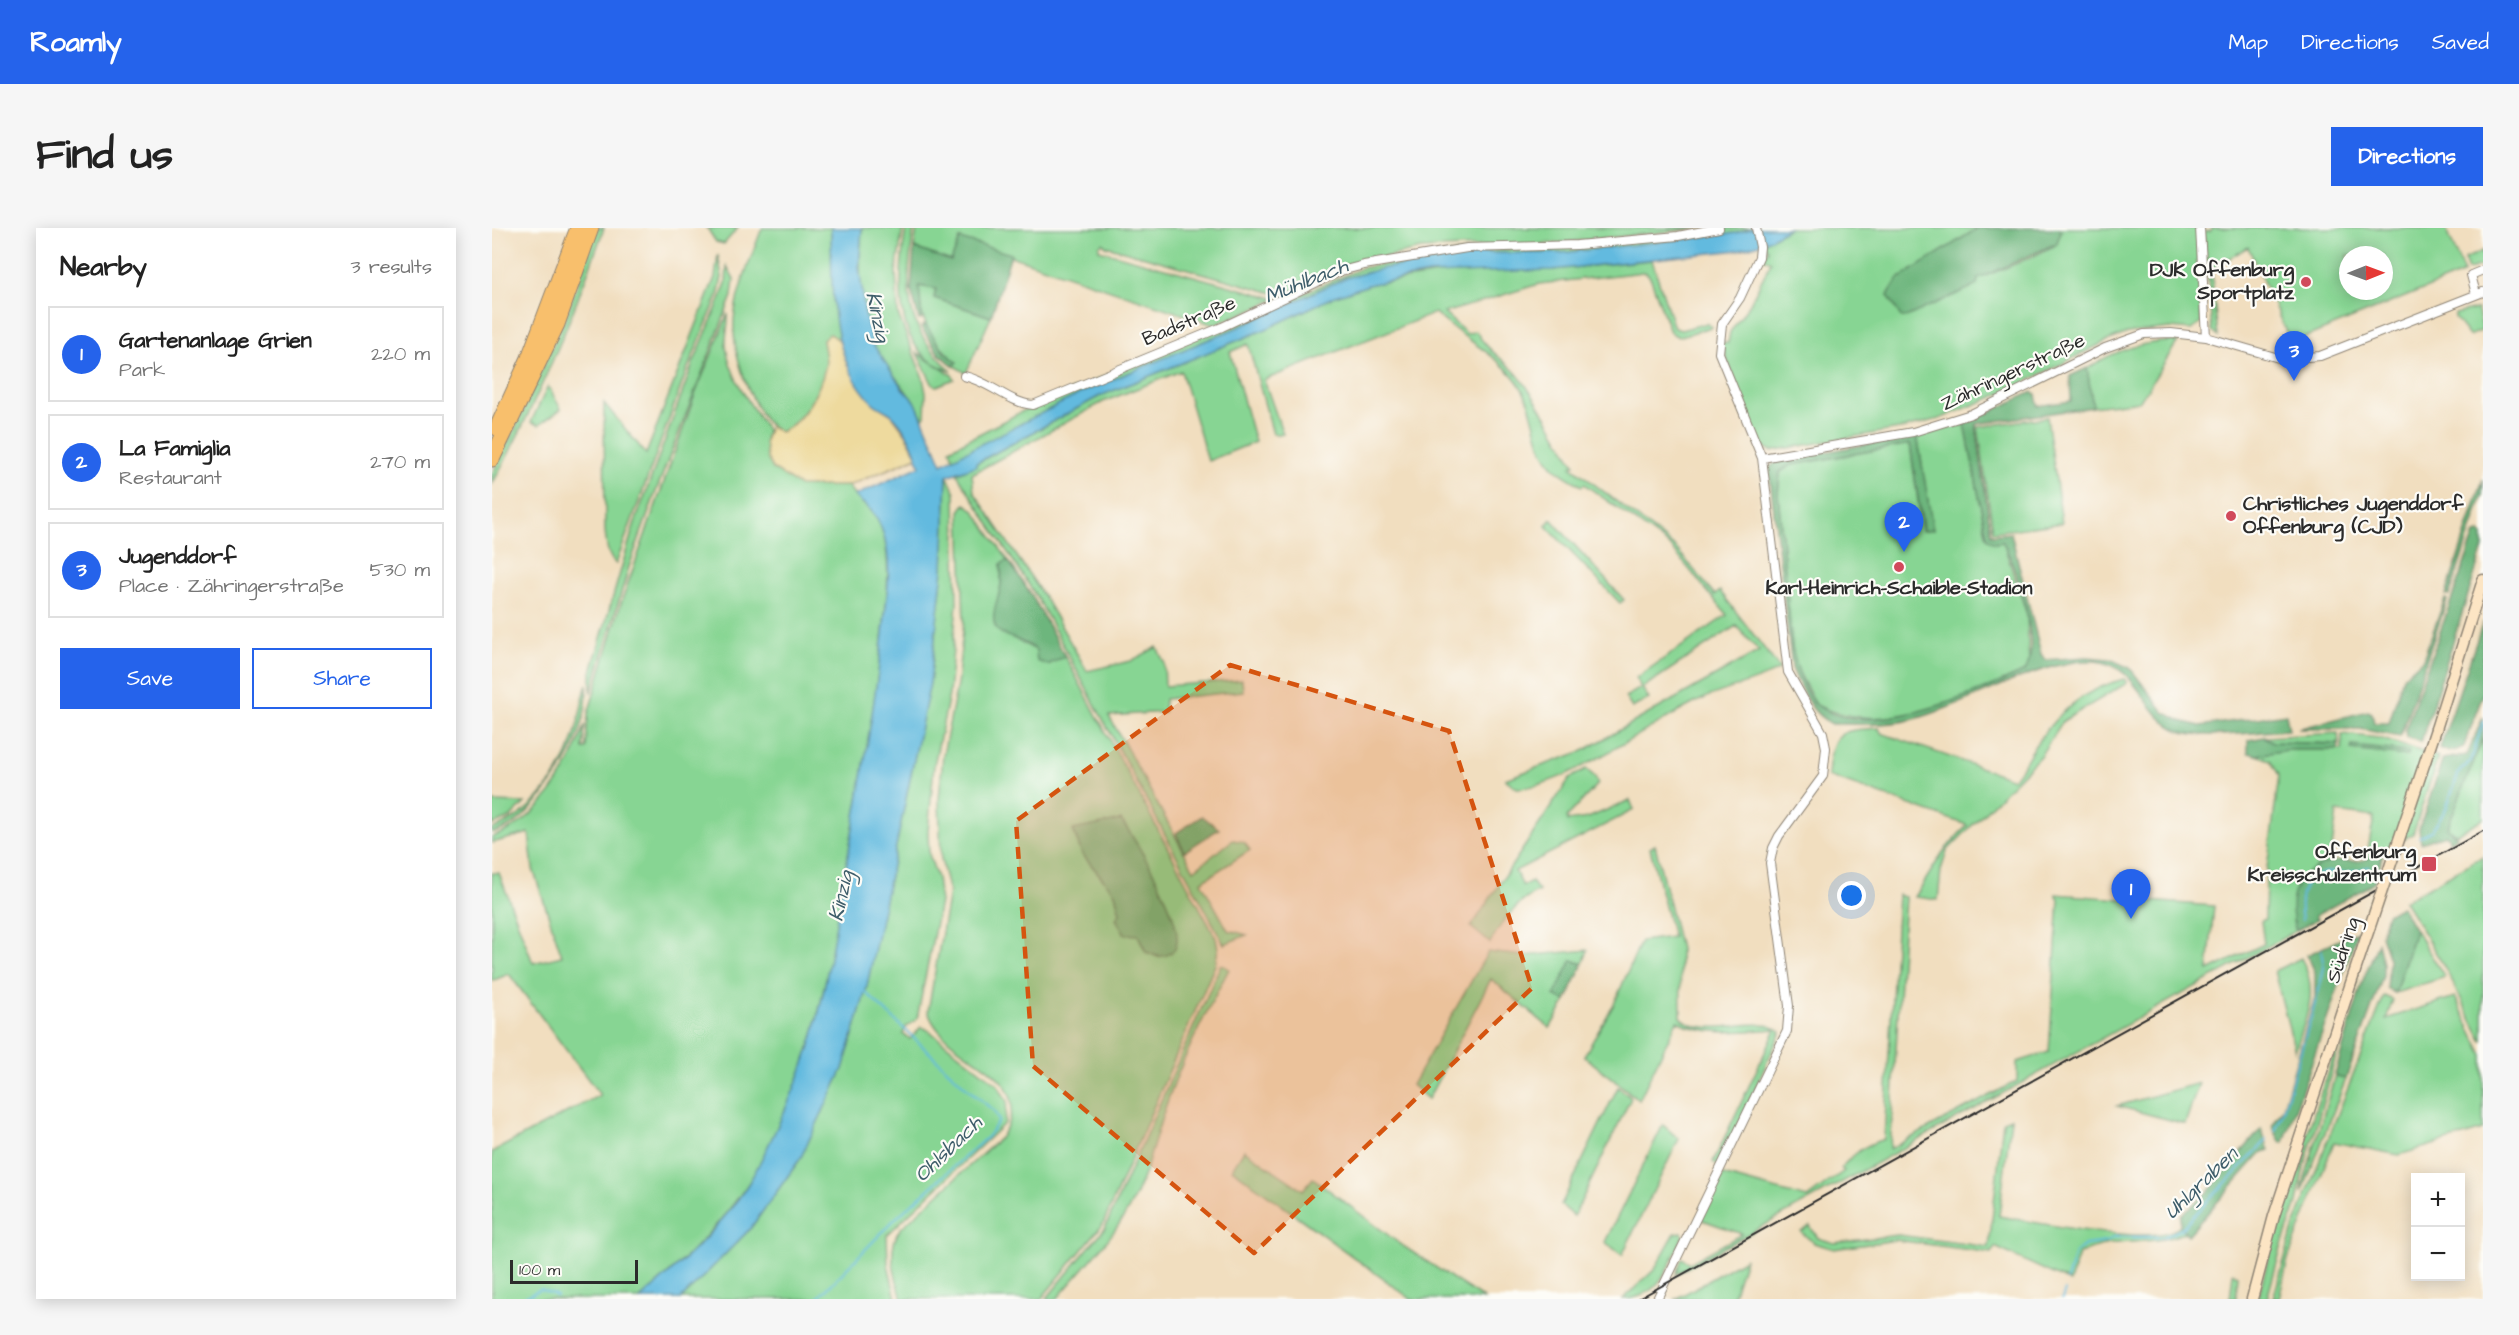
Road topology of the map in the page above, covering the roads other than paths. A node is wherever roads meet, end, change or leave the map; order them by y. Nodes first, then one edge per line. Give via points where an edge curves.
1 (578, 228) edge
2 (591, 228) edge
3 (1719, 228) edge
4 (1755, 228) edge
5 (2200, 228) edge
6 (2483, 270) edge
7 (2479, 293) edge
8 (2206, 337) junction
9 (964, 376) dead end
10 (492, 437) edge
11 (1762, 458) junction
12 (492, 459) edge
13 (2483, 580) edge
14 (1657, 1299) edge
15 (2252, 1299) edge

1 - 10 highway via 529,358
2 - 12 highway via 557,324
3 - 9 street, Badstraße via 1678,236 1577,245 1457,249 1364,265 1341,271 1222,327 1033,405
4 - 11 street via 1759,257 1740,298 1722,324 1719,353
5 - 8 street
6 - 7 street via 2471,275
7 - 8 street, Zähringerstraße via 2320,356 2282,359
8 - 11 street, Zähringerstraße via 2144,334 2104,348 1961,417 1913,432
11 - 14 street via 1788,672 1823,733 1825,760 1823,776 1779,836 1770,863 1790,1006 1787,1031
13 - 15 street, Südring, bridge via 2274,1216

